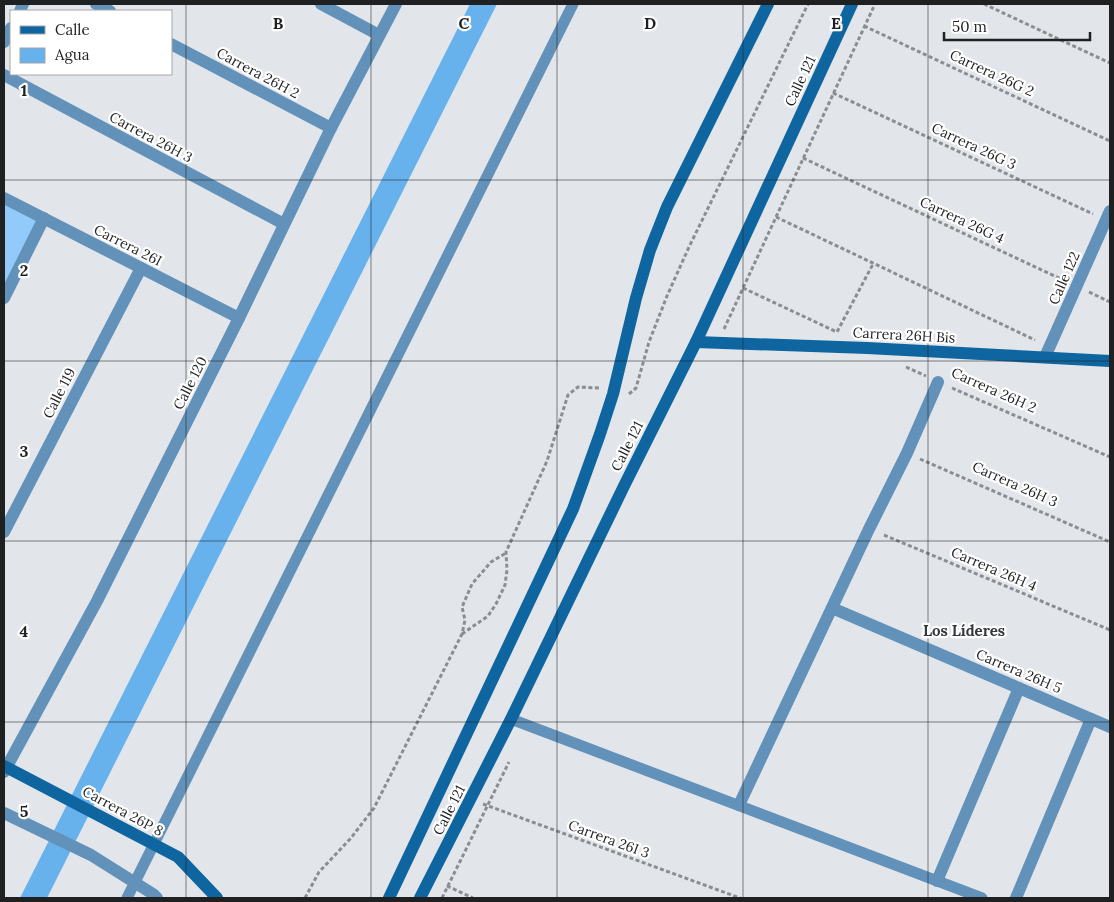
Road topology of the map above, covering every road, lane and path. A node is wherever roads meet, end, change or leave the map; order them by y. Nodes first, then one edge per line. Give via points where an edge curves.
1 (96, 4) edge
2 (321, 4) edge
3 (396, 4) edge
4 (573, 4) edge
5 (768, 4) edge
6 (808, 4) edge
7 (852, 4) edge
8 (875, 4) edge
9 (984, 4) edge
10 (108, 10) edge
11 (864, 26) junction
12 (10, 30) edge
13 (379, 35) junction
14 (4, 42) edge
15 (172, 45) edge
16 (1110, 63) edge
17 (4, 75) edge
18 (833, 93) junction
19 (331, 128) junction
20 (1110, 141) edge
21 (804, 158) junction
22 (4, 198) edge
23 (1108, 215) edge
24 (776, 217) junction
25 (44, 218) junction
26 (284, 224) junction
27 (874, 264) junction
28 (141, 268) junction
29 (1076, 286) junction
30 (743, 288) junction
31 (4, 298) edge
32 (1110, 302) edge
33 (239, 318) junction
34 (696, 342) junction
35 (718, 343) junction
36 (1048, 352) junction
37 (1110, 361) edge
38 (903, 365) dead end
39 (938, 382) junction
40 (613, 394) junction
41 (908, 453) junction
42 (1110, 457) edge
43 (869, 528) junction
44 (4, 532) edge
45 (1110, 542) edge
46 (506, 552) junction
47 (832, 608) junction
48 (1110, 630) edge
49 (462, 634) junction
50 (1019, 688) junction
51 (511, 719) junction
52 (1091, 719) junction
53 (1110, 727) edge
54 (511, 758) dead end
55 (4, 769) edge
56 (471, 799) junction
57 (487, 806) junction
58 (739, 806) junction
59 (4, 813) edge
60 (154, 844) junction
61 (937, 881) junction
62 (135, 883) junction
63 (447, 886) junction
64 (127, 898) edge
65 (157, 898) edge
66 (217, 898) edge
67 (305, 898) edge
68 (389, 898) edge
69 (420, 898) edge
70 (442, 898) edge
71 (474, 898) edge
72 (740, 898) edge
73 (982, 898) edge
74 (1016, 898) edge

1 - 10 street
2 - 13 street
3 - 13 street, Calle 120
4 - 60 lane
5 - 40 main road, Calle 121 via 653,241
6 - 40 path via 667,296 636,388 627,396
7 - 34 main road, Calle 121
8 - 11 path
9 - 16 path
11 - 18 path
11 - 20 path, Carrera 26G 2
12 - 14 street
13 - 19 street, Calle 120
15 - 19 street, Carrera 26H 2
17 - 26 street, Carrera 26H 3
18 - 21 path
18 - 23 path, Carrera 26G 3
19 - 26 street, Calle 120
21 - 24 path
21 - 29 path, Carrera 26G 4
22 - 25 street, Carrera 26I
23 - 29 street, Calle 122
24 - 27 path
24 - 30 path
25 - 28 street, Carrera 26I
25 - 31 street
26 - 33 street, Calle 120
27 - 30 path via 837,332
27 - 36 path
28 - 33 street, Carrera 26I
28 - 44 street, Calle 119
29 - 32 path, Carrera 26G 4
29 - 36 street, Calle 122
30 - 35 path
33 - 55 street, Calle 120 via 97,601
34 - 35 main road, Carrera 26H Bis
34 - 51 main road, Calle 121
35 - 36 main road, Carrera 26H Bis
36 - 37 main road, Carrera 26H Bis
38 - 39 path, Carrera 26H 2
39 - 41 street
39 - 42 path, Carrera 26H 2
40 - 46 path via 598,388 578,387 568,395 547,461
40 - 68 main road, Calle 121 via 572,509
41 - 43 street
41 - 45 path, Carrera 26H 3
43 - 47 street
43 - 48 path, Carrera 26H 4
46 - 49 path via 491,562 472,584 462,607 465,620
46 - 49 path via 505,585 496,604 488,616
47 - 50 street, Carrera 26H 5
47 - 58 street
49 - 67 path via 374,808 320,872
50 - 52 street, Carrera 26H 5
50 - 61 street
51 - 56 main road, Calle 121
51 - 58 lane
52 - 53 street, Carrera 26H 5
52 - 74 street
54 - 57 path
55 - 60 main road, Carrera 26P 8 via 48,788
56 - 57 path, Carrera 26I 3
56 - 69 main road, Calle 121
57 - 63 path
57 - 72 path, Carrera 26I 3
58 - 61 lane
59 - 62 street via 91,855
60 - 62 lane
60 - 66 main road, Carrera 26P 8 via 178,857
61 - 73 lane
62 - 64 lane
62 - 65 street
63 - 70 path
63 - 71 path

